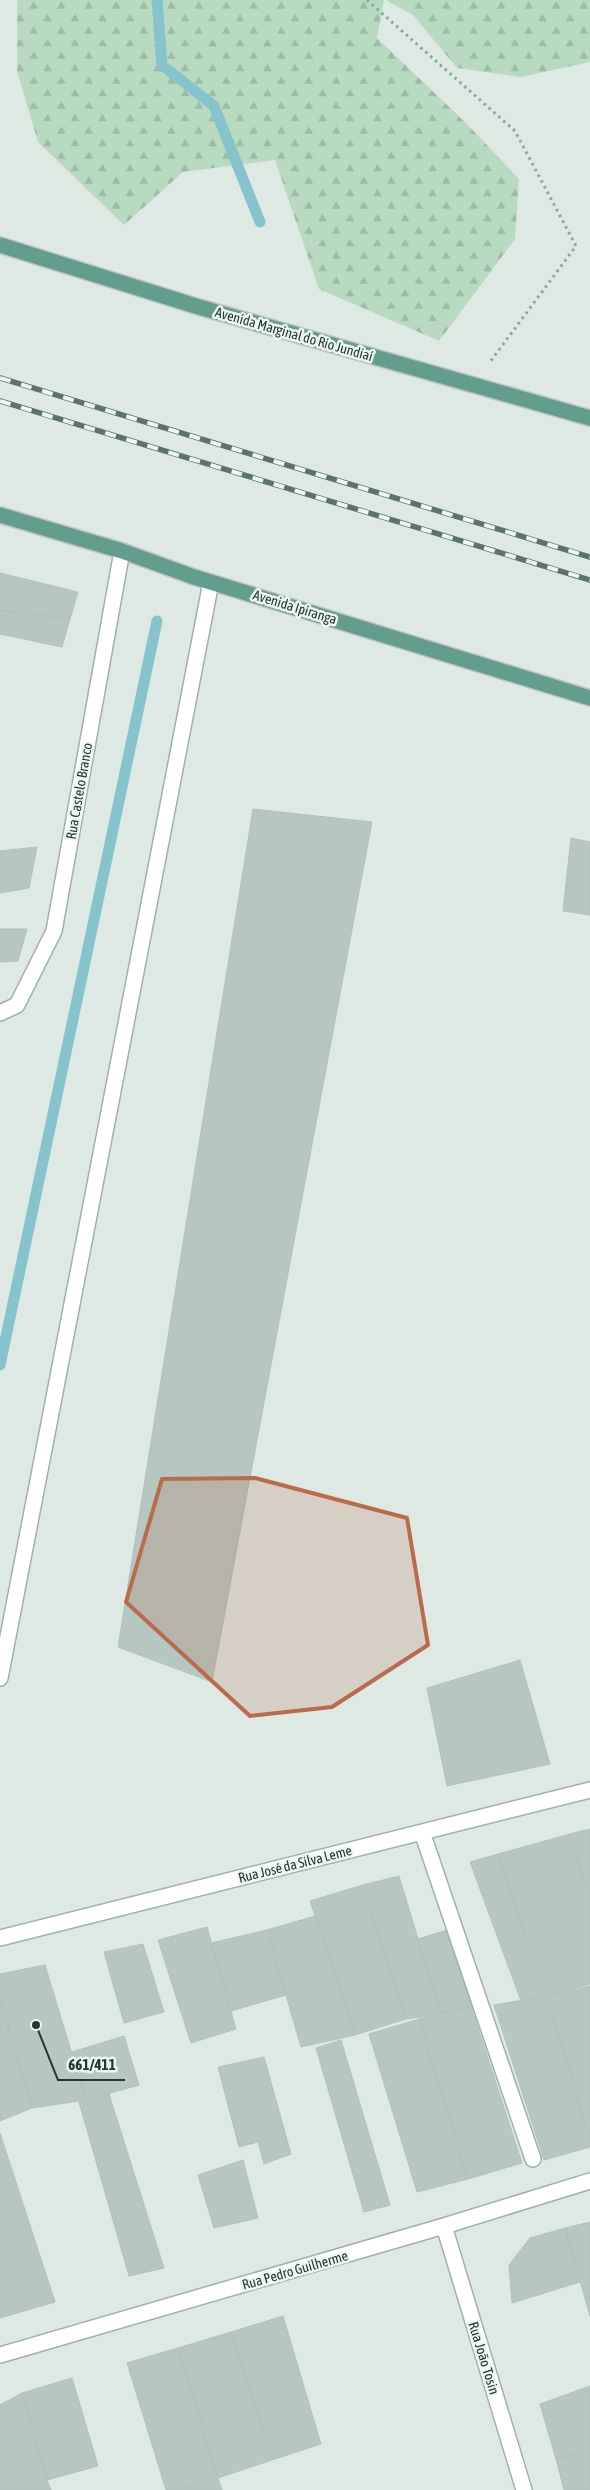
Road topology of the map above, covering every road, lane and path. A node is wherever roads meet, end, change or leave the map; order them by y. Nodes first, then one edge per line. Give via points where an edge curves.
1 (367, 0) edge
2 (0, 245) edge
3 (473, 384) junction
4 (590, 418) edge
5 (0, 515) edge
6 (122, 551) junction
7 (211, 582) junction
8 (590, 698) edge
9 (0, 1013) edge
10 (0, 1678) edge
11 (590, 1790) edge
12 (422, 1832) junction
13 (0, 1938) edge
14 (533, 2158) dead end
15 (590, 2181) edge
16 (444, 2226) junction
17 (0, 2356) edge
18 (524, 2490) edge

1 - 3 path via 515,131 576,246
2 - 3 main road, Avenida Marginal do Rio Jundiaí via 199,307
3 - 4 main road, Avenida Marginal do Rio Jundiaí
5 - 6 main road, Avenida Ipiranga
6 - 7 main road, Avenida Ipiranga
6 - 9 street, Rua Castelo Branco via 54,931 16,1005
7 - 8 main road, Avenida Ipiranga
7 - 10 street
11 - 12 street, Rua José da Silva Leme
12 - 13 street, Rua José da Silva Leme
12 - 14 street
15 - 16 street, Rua Pedro Guilherme
16 - 17 street, Rua Pedro Guilherme
16 - 18 street, Rua João Tosin

